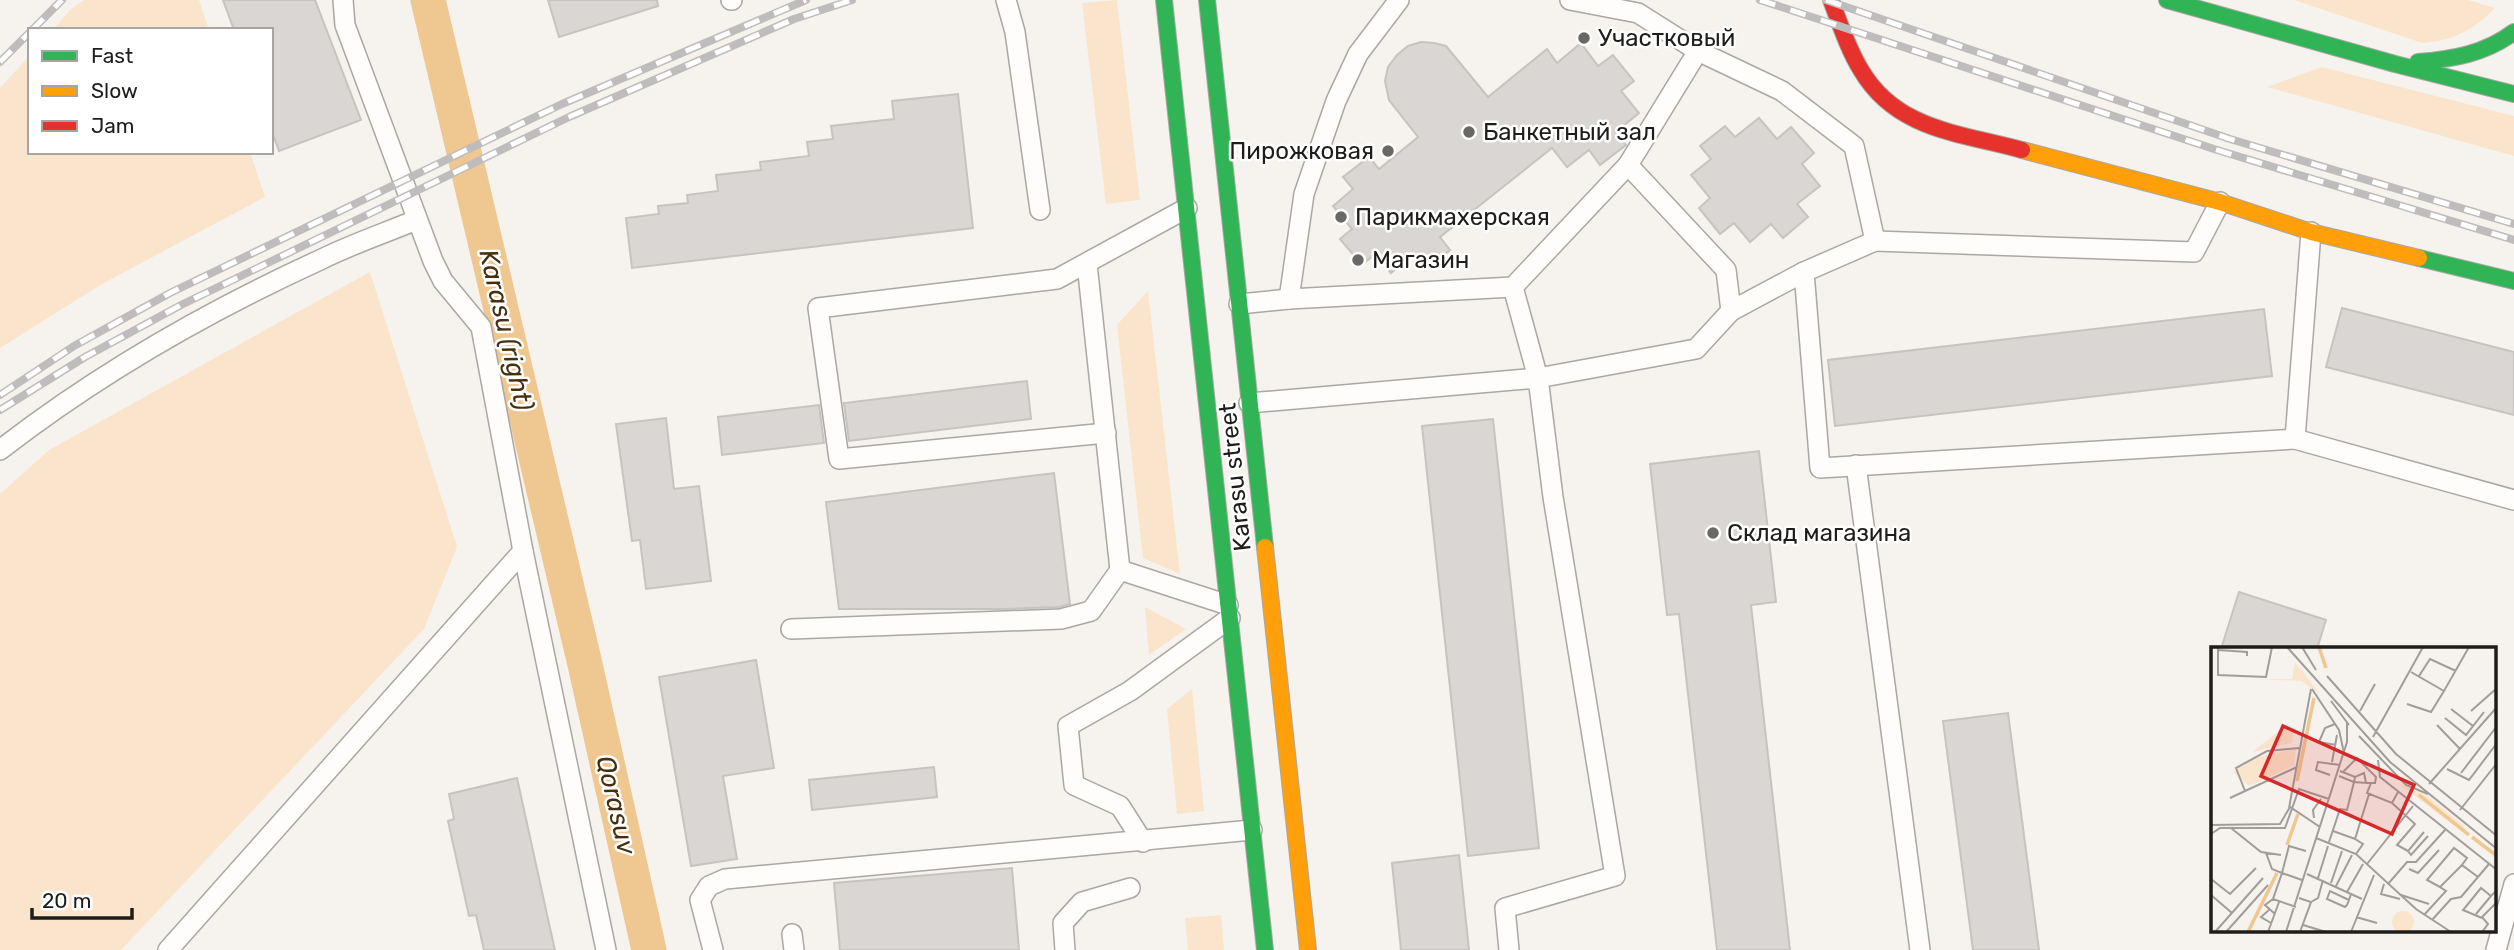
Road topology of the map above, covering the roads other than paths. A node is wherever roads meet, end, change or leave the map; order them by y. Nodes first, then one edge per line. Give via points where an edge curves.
1 (342, 0) edge
2 (1006, 0) edge
3 (1164, 0) edge
4 (1207, 0) edge
5 (1399, 0) edge
6 (1570, 0) edge
7 (1830, 0) edge
8 (2167, 0) edge
9 (2514, 32) edge
10 (1698, 51) junction
11 (2395, 64) junction
12 (2514, 94) edge
13 (1628, 165) junction
14 (2220, 202) junction
15 (1186, 208) junction
16 (1040, 210) dead end
17 (416, 220) junction
18 (2311, 232) junction
19 (1875, 241) junction
20 (1087, 264) junction
21 (1804, 272) junction
22 (2514, 281) edge
23 (1513, 287) junction
24 (1289, 299) junction
25 (1239, 304) junction
26 (1731, 311) junction
27 (1538, 378) junction
28 (1250, 403) junction
29 (1106, 433) junction
30 (2295, 439) junction
31 (0, 450) edge
32 (1856, 465) junction
33 (2514, 500) edge
34 (523, 551) junction
35 (1120, 570) junction
36 (1229, 612) junction
37 (791, 629) dead end
38 (1252, 830) junction
39 (1143, 842) junction
40 (2514, 884) edge
41 (1130, 888) dead end
42 (168, 950) edge
43 (606, 950) edge
44 (713, 950) edge
45 (1065, 950) edge
46 (1265, 950) edge
47 (1308, 950) edge
48 (1509, 950) edge
49 (1920, 950) edge
50 (2496, 950) edge

1 - 17 lane via 345,25
2 - 16 lane via 1015,32
3 - 15 main road, Karasu street
4 - 25 main road, Karasu street
5 - 24 lane via 1358,54 1336,101 1304,194
6 - 10 lane via 1637,13
7 - 14 main road via 1872,89 1914,121
8 - 11 main road
9 - 11 main road via 2471,55
10 - 13 lane
10 - 19 lane via 1782,91 1854,146
11 - 12 main road
13 - 23 lane
13 - 26 lane via 1726,270
14 - 18 main road
14 - 19 lane via 2194,252
15 - 20 lane
15 - 36 main road, Karasu street
17 - 31 lane via 322,258 175,333 45,415
17 - 34 lane via 443,281 481,327
18 - 22 main road
18 - 30 lane
19 - 21 lane
20 - 29 lane
20 - 29 lane via 1057,279 818,308 839,459
21 - 26 lane
21 - 32 lane via 1819,468
23 - 24 lane
23 - 27 lane
24 - 25 lane
25 - 28 main road, Karasu street
26 - 27 lane via 1696,349
27 - 28 lane
27 - 48 lane via 1615,876 1505,908
28 - 47 main road, Karasu street
29 - 35 lane
30 - 32 lane
30 - 33 lane
32 - 49 lane
34 - 42 lane
34 - 43 lane
35 - 36 lane
35 - 37 lane via 1091,611 1061,619
36 - 38 main road, Karasu street
36 - 39 lane via 1130,691 1068,726 1074,785 1120,806
38 - 39 lane
38 - 46 main road, Karasu street
39 - 44 lane via 725,878 709,886 700,900
40 - 50 lane
41 - 45 lane via 1082,902 1063,923

